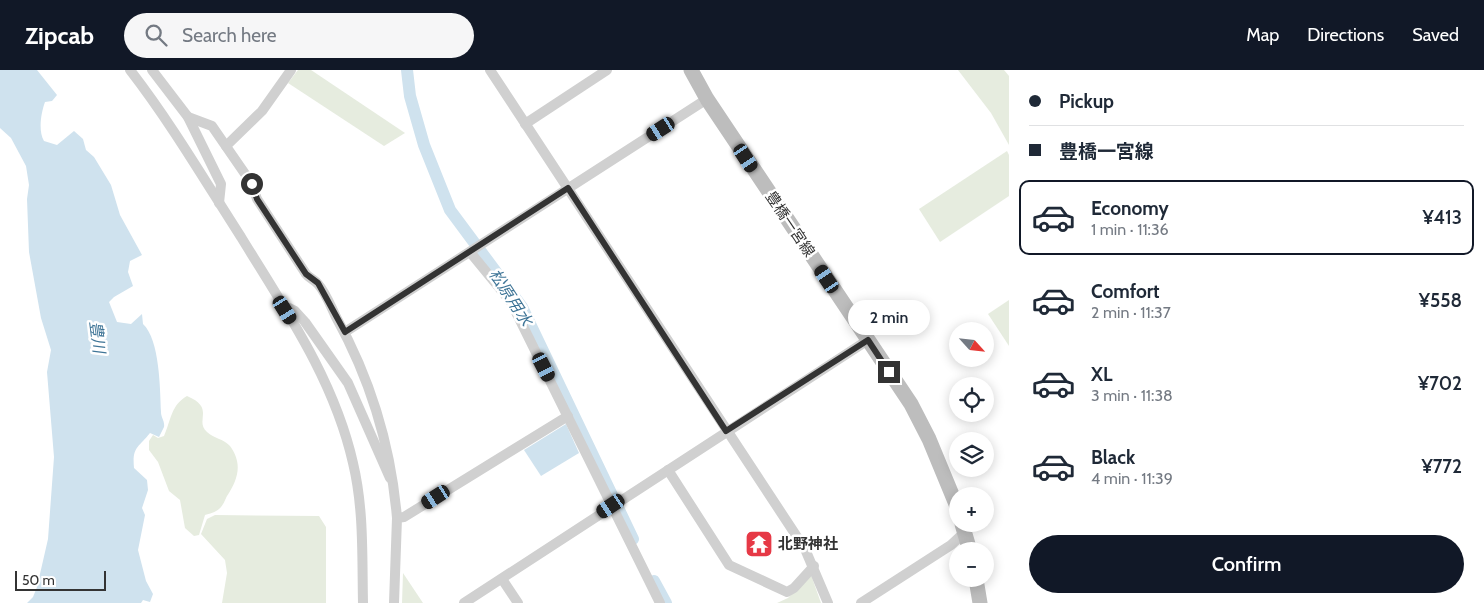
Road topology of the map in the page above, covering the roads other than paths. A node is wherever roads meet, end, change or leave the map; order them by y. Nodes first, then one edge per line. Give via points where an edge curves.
1 (130, 70) edge
2 (152, 70) edge
3 (290, 70) edge
4 (490, 70) edge
5 (607, 70) edge
6 (691, 70) edge
7 (707, 99) junction
8 (188, 117) junction
9 (525, 124) junction
10 (226, 146) junction
11 (568, 188) junction
12 (219, 203) junction
13 (470, 252) junction
14 (285, 310) junction
15 (345, 332) junction
16 (868, 340) junction
17 (568, 416) junction
18 (726, 431) junction
19 (668, 470) junction
20 (394, 482) junction
21 (949, 488) edge
22 (611, 506) junction
23 (397, 518) junction
24 (961, 532) edge
25 (814, 566) junction
26 (502, 579) junction
27 (977, 587) edge
28 (363, 603) edge
29 (394, 603) edge
30 (464, 603) edge
31 (518, 603) edge
32 (660, 603) edge
33 (828, 603) edge
34 (861, 603) edge
35 (980, 603) edge

1 - 12 street via 177,135
2 - 8 street
3 - 10 street via 262,111
4 - 9 street
5 - 9 street
6 - 7 main road, 豊橋一宮線
7 - 11 street
7 - 16 main road, 豊橋一宮線
8 - 10 street via 212,126
8 - 12 street via 221,184
9 - 11 street
10 - 15 street via 306,274 318,283
11 - 13 street
11 - 18 street
12 - 14 street
13 - 15 street
13 - 17 street via 511,302
14 - 20 street via 295,311 305,322 348,383 389,478
14 - 28 street via 312,352 331,392 353,463 362,520
15 - 20 street via 382,427
16 - 18 street
16 - 21 main road, 豊橋一宮線 via 911,404
17 - 22 street
17 - 23 street via 404,517
18 - 19 street
18 - 25 street
19 - 22 street
19 - 25 street via 729,565 787,592
20 - 23 street
22 - 26 street
22 - 32 street
23 - 29 street
24 - 34 street via 951,545
25 - 33 street
26 - 30 street
26 - 31 street
27 - 35 main road

